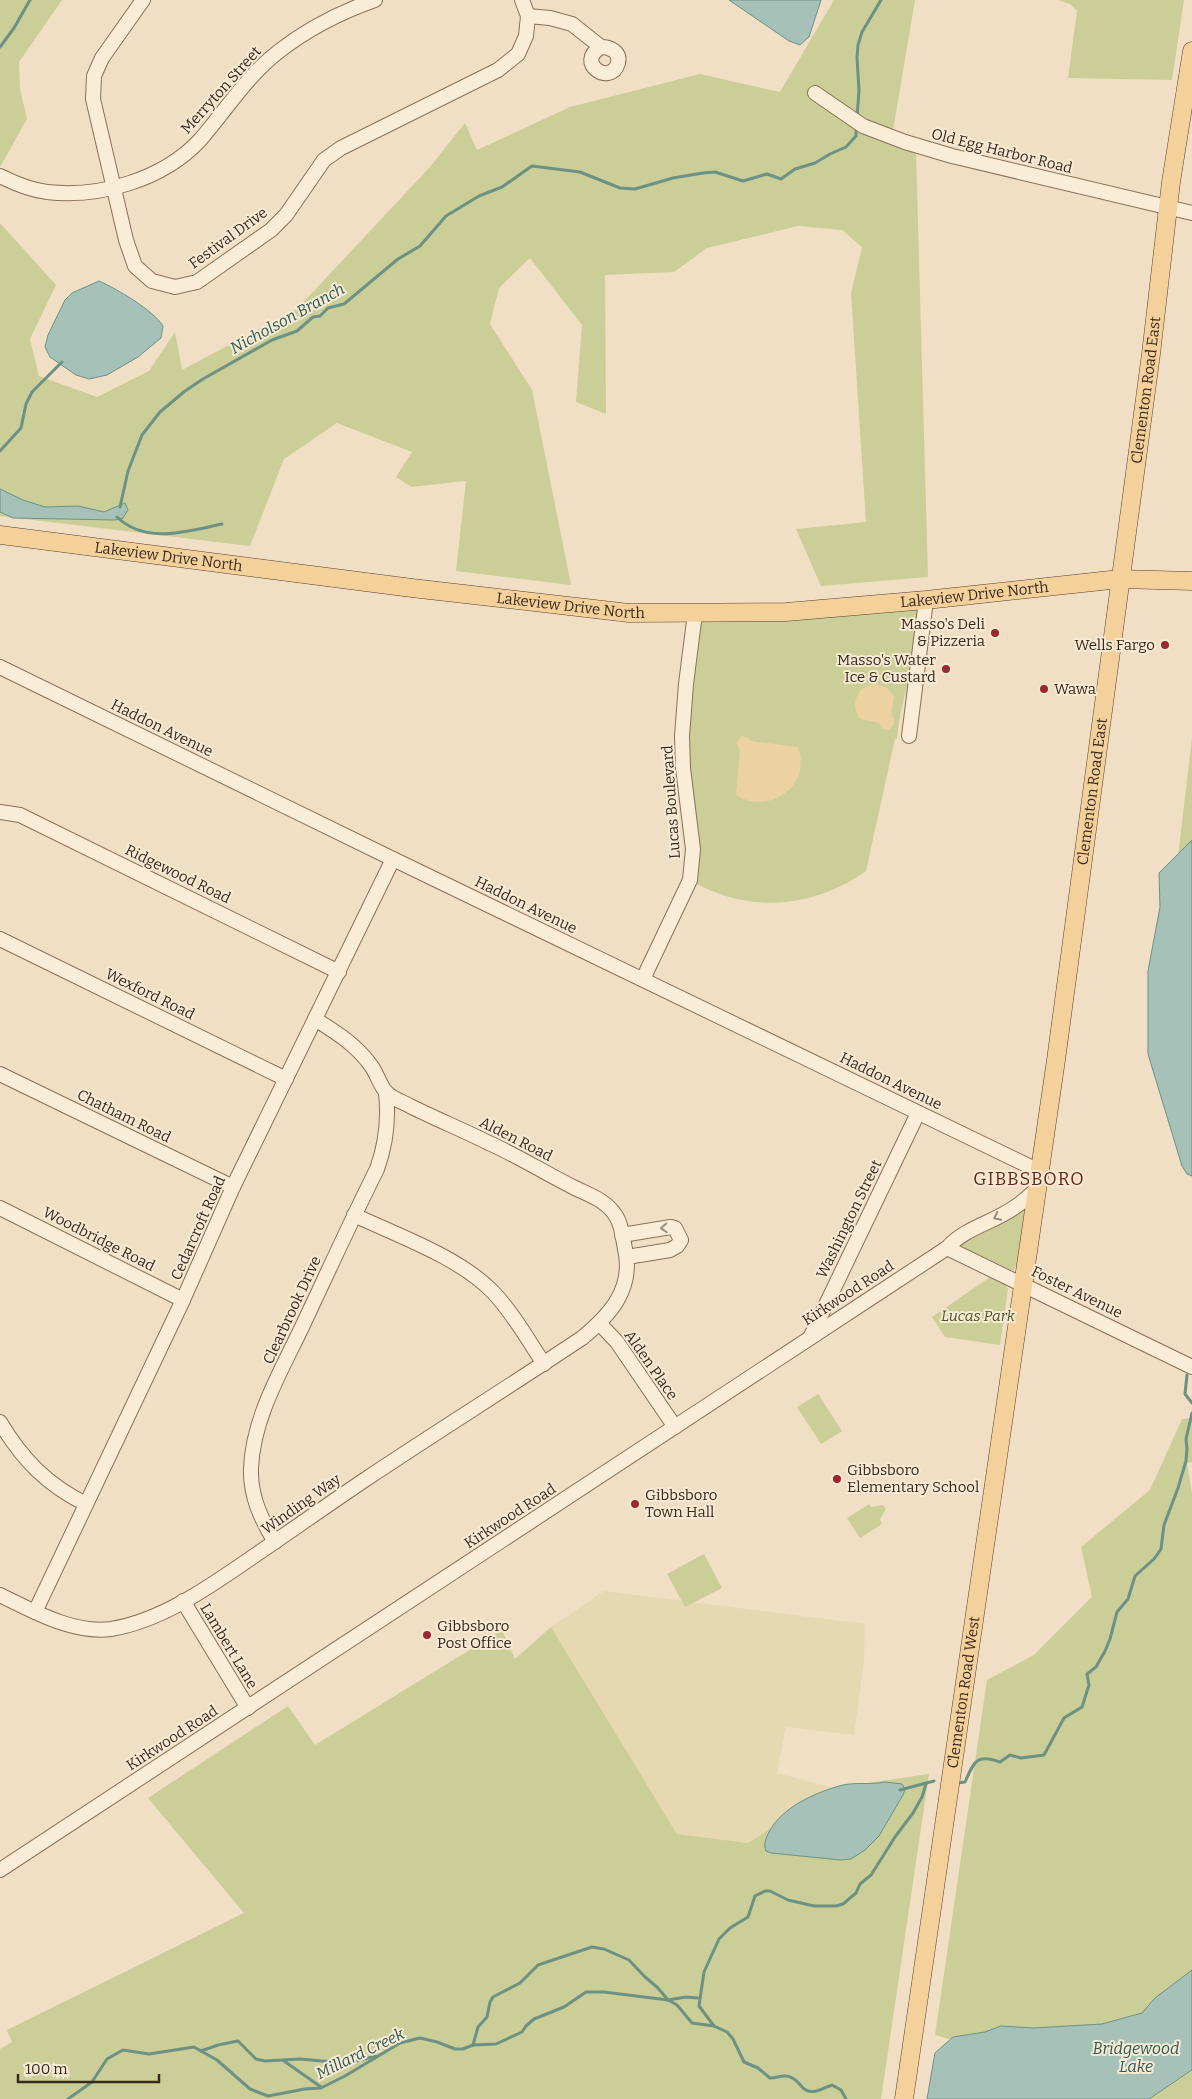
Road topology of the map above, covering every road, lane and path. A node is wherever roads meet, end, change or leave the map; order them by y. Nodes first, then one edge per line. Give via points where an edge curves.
1 (143, 0) edge
2 (375, 0) edge
3 (522, 0) edge
4 (528, 16) junction
5 (601, 47) dead end
6 (1192, 51) edge
7 (815, 93) dead end
8 (0, 176) edge
9 (115, 188) junction
10 (1168, 208) junction
11 (1192, 213) edge
12 (0, 535) edge
13 (1120, 579) junction
14 (1192, 581) edge
15 (926, 600) junction
16 (695, 613) junction
17 (0, 667) edge
18 (909, 736) dead end
19 (0, 812) edge
20 (393, 859) junction
21 (0, 939) edge
22 (339, 972) junction
23 (643, 979) junction
24 (315, 1019) junction
25 (0, 1074) edge
26 (286, 1079) junction
27 (386, 1093) junction
28 (918, 1113) junction
29 (1039, 1171) junction
30 (233, 1188) junction
31 (1037, 1190) junction
32 (0, 1208) edge
33 (354, 1215) junction
34 (622, 1235) junction
35 (947, 1248) junction
36 (627, 1258) junction
37 (1022, 1284) junction
38 (183, 1300) junction
39 (599, 1324) junction
40 (809, 1338) junction
41 (544, 1364) junction
42 (1192, 1366) edge
43 (0, 1422) edge
44 (675, 1428) junction
45 (86, 1504) junction
46 (275, 1542) junction
47 (0, 1595) edge
48 (183, 1601) junction
49 (35, 1612) junction
50 (248, 1708) junction
51 (0, 1870) edge
52 (904, 2099) edge

1 - 9 street, Festival Drive via 102,58 94,76 93,99
2 - 9 street, Merryton Street via 314,27 278,52 253,75 198,141 151,176
3 - 4 street, Festival Drive
4 - 5 street via 572,24
4 - 9 street, Festival Drive via 526,36 518,54 498,70 341,148 324,160 286,215 271,230 197,282 175,287 152,281 135,266
6 - 10 main road, Clementon Road East
7 - 10 street, Old Egg Harbor Road via 863,126 905,142
8 - 9 street, Merryton Street via 45,192 73,193
10 - 11 street, Old Egg Harbor Road
10 - 13 main road, Clementon Road East
12 - 16 main road, Lakeview Drive North via 629,614
13 - 14 main road, Lakeview Drive North
13 - 15 main road, Lakeview Drive North
13 - 29 main road, Clementon Road East
15 - 16 main road, Lakeview Drive North via 786,612
15 - 18 street
16 - 23 street, Lucas Boulevard via 682,736 693,849 690,880
17 - 20 street, Haddon Avenue
19 - 22 street, Ridgewood Road via 20,815
20 - 22 street, Cedarcroft Road
20 - 23 street, Haddon Avenue
21 - 26 street, Wexford Road
22 - 24 street, Cedarcroft Road
23 - 28 street, Haddon Avenue
24 - 26 street, Cedarcroft Road
24 - 27 street via 354,1046 373,1068
25 - 30 street, Chatham Road
26 - 30 street, Cedarcroft Road
27 - 33 street, Clearbrook Drive via 388,1115 384,1150
27 - 34 street, Alden Road via 598,1198 616,1217
28 - 29 street, Haddon Avenue
28 - 40 street, Washington Street
29 - 31 main road, Clementon Road East
30 - 38 street, Cedarcroft Road
31 -> 35 street, Kirkwood Road via 1014,1208 956,1238
31 - 37 main road, Clementon Road East
32 - 38 street, Woodbridge Road
33 - 41 street via 468,1270 503,1303
33 - 46 street, Clearbrook Drive via 269,1397 253,1446 252,1489 262,1521
34 - 36 street, Alden Road
36 -> 34 street via 670,1250 681,1240 675,1228 671,1227
35 - 37 street, Foster Avenue
35 - 40 street, Kirkwood Road
36 - 39 street, Alden Road via 625,1284 620,1297
37 - 42 street, Foster Avenue
37 - 52 main road, Clementon Road West
38 - 45 street, Cedarcroft Road
39 - 41 street, Winding Way
39 - 44 street, Alden Place via 617,1342
40 - 44 street, Kirkwood Road
41 - 46 street, Winding Way
43 - 45 street via 25,1459 66,1494
44 - 50 street, Kirkwood Road
45 - 49 street, Cedarcroft Road
46 - 48 street, Winding Way
47 - 49 street, Winding Way
48 - 49 street, Winding Way via 133,1625 108,1629 86,1628
48 - 50 street, Lambert Lane
50 - 51 street, Kirkwood Road

